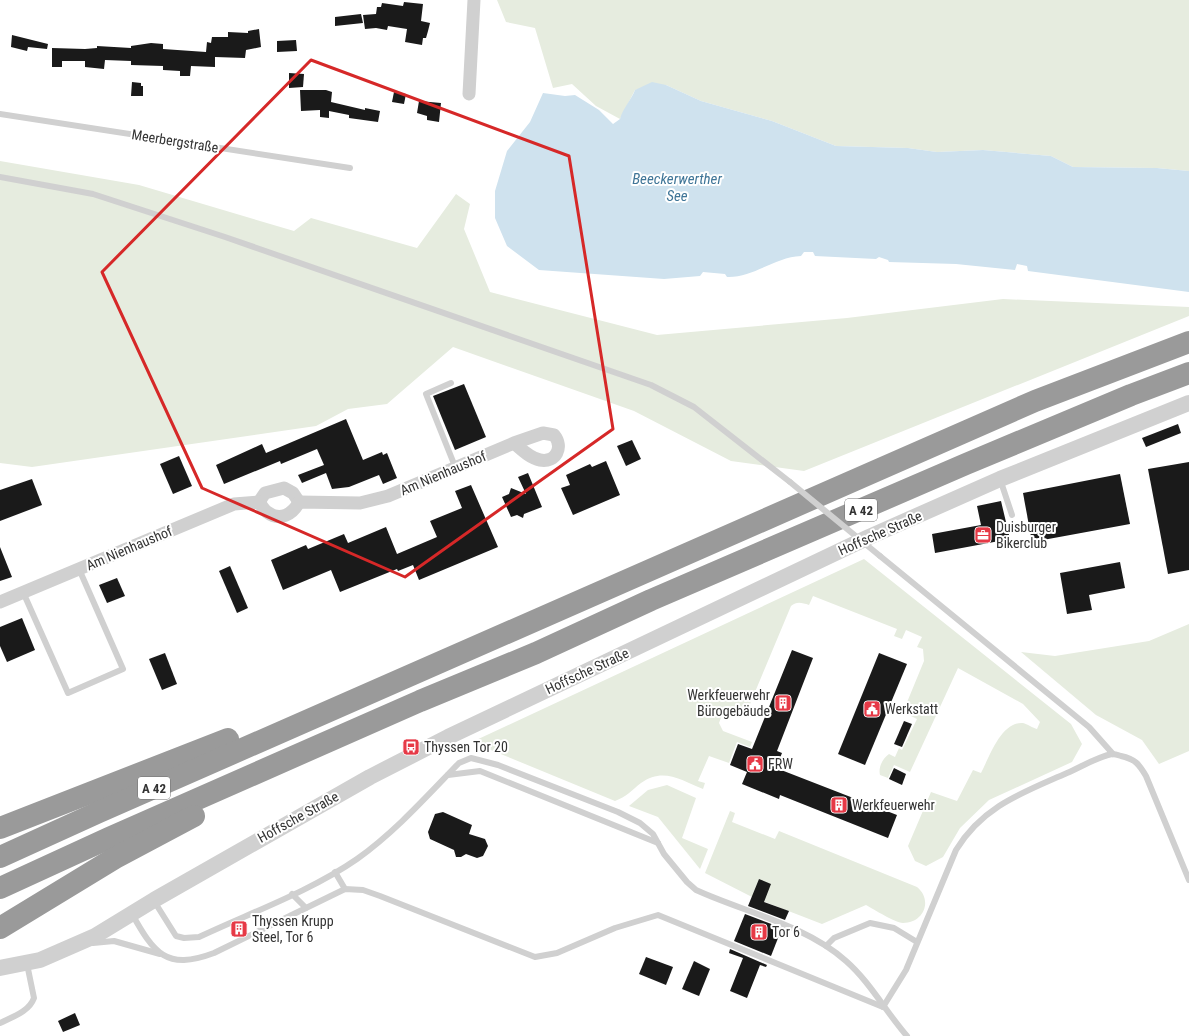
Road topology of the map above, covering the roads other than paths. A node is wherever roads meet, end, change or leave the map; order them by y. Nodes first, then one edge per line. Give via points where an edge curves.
1 (474, 0) edge
2 (469, 94) dead end
3 (0, 114) edge
4 (350, 168) dead end
5 (0, 177) edge
6 (1189, 342) edge
7 (1189, 373) edge
8 (451, 382) dead end
9 (1189, 404) edge
10 (514, 443) dead end
11 (456, 468) junction
12 (1000, 479) junction
13 (259, 502) junction
14 (299, 502) junction
15 (1012, 515) dead end
16 (79, 569) junction
17 (23, 592) junction
18 (0, 602) edge
19 (292, 727) junction
20 (1113, 754) junction
21 (273, 766) junction
22 (448, 775) junction
23 (0, 828) edge
24 (658, 843) junction
25 (0, 857) edge
26 (335, 872) junction
27 (1189, 880) edge
28 (0, 888) edge
29 (345, 889) junction
30 (292, 894) junction
31 (154, 900) junction
32 (306, 908) junction
33 (132, 913) junction
34 (0, 928) edge
35 (917, 942) junction
36 (77, 944) junction
37 (826, 946) junction
38 (162, 955) junction
39 (26, 963) junction
40 (0, 968) edge
41 (883, 1007) junction
42 (0, 1023) edge
43 (908, 1036) edge

1 - 2 street
3 - 4 lane, Meerbergstraße
5 - 20 lane, bridge via 93,194 225,237 651,385 694,407 790,482 1089,727
6 - 19 highway, A 42 via 1021,407
7 - 21 highway, A 42 via 966,464
8 - 11 lane via 426,394
9 - 12 street, Hoffsche Straße
10 - 11 street, Am Nienhaushof
11 - 14 street, Am Nienhaushof via 388,496 360,503
12 - 15 lane
12 - 31 street, Hoffsche Straße via 869,537 448,738 306,812
13 - 14 street via 265,493 284,488 293,493
13 - 14 street via 267,512 277,516 286,516 294,512
13 - 16 street, Am Nienhaushof via 234,504
16 - 17 street, Am Nienhaushof
16 - 17 lane via 123,669 68,693
17 - 18 street, Am Nienhaushof
19 - 23 highway via 242,734
19 - 25 highway, A 42
20 - 27 lane via 1131,758 1146,776
20 - 35 lane via 1016,796 999,805 975,824 956,850
21 - 28 highway, A 42
21 - 34 highway via 246,786 121,854
22 - 24 lane via 480,771
22 - 24 lane via 459,763 468,759 498,765 618,812 648,828
22 - 26 lane via 370,849
24 - 37 lane via 686,882 696,890 802,933
26 - 29 lane
26 - 30 lane
29 - 32 lane
29 - 41 lane via 363,890 380,896 535,957 557,953 615,928 658,915
30 - 31 lane via 199,937 184,938 176,936
30 - 32 lane
31 - 33 street, Hoffsche Straße
32 - 38 lane via 198,959 177,960
33 - 36 street, Hoffsche Straße
33 - 38 lane via 150,945
35 - 37 lane via 894,928 870,923 834,938
35 - 41 lane via 906,970
36 - 38 lane via 114,941
36 - 39 street, Hoffsche Straße via 40,960
37 - 41 lane via 853,968
39 - 40 street, Hoffsche Straße
39 - 42 lane via 34,998 32,1003 25,1010
41 - 43 lane

